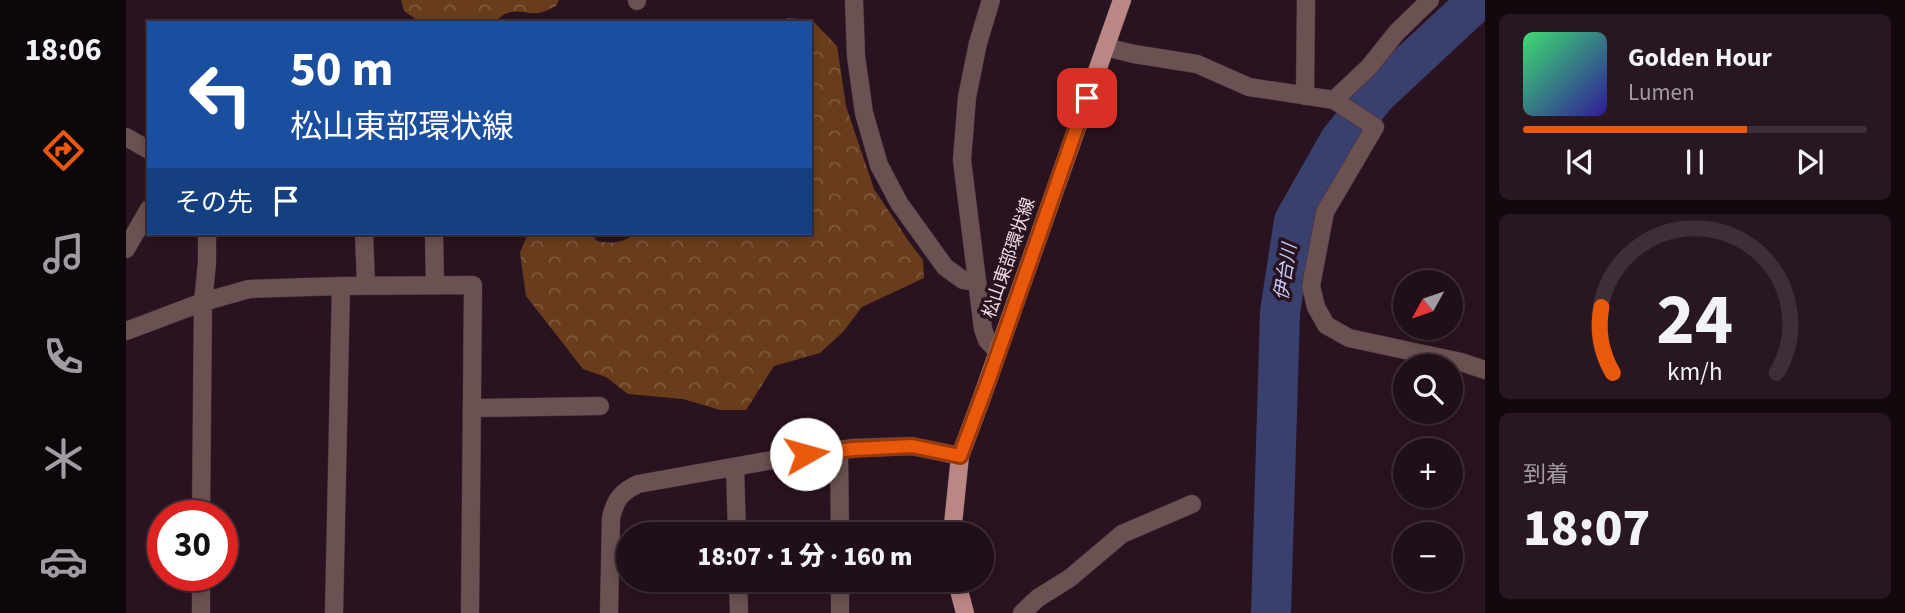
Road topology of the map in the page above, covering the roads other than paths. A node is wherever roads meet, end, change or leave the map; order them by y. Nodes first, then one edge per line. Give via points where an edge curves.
1 (854, 0) edge
2 (991, 0) edge
3 (1122, 0) edge
4 (1306, 0) edge
5 (1430, 0) edge
6 (1105, 47) junction
7 (1306, 96) junction
8 (1339, 103) junction
9 (126, 137) edge
10 (147, 149) edge
11 (147, 212) edge
12 (207, 235) edge
13 (364, 235) edge
14 (434, 235) edge
15 (126, 249) edge
16 (977, 282) junction
17 (366, 285) junction
18 (435, 285) junction
19 (341, 286) junction
20 (203, 302) junction
21 (126, 331) edge
22 (999, 352) junction
23 (1485, 370) edge
24 (600, 406) dead end
25 (472, 408) junction
26 (839, 450) junction
27 (960, 456) junction
28 (735, 467) junction
29 (201, 500) edge
30 (1192, 504) dead end
31 (737, 522) edge
32 (840, 522) edge
33 (953, 522) edge
34 (201, 591) edge
35 (739, 592) edge
36 (840, 592) edge
37 (959, 592) edge
38 (201, 613) edge
39 (334, 613) edge
40 (470, 613) edge
41 (610, 613) edge
42 (740, 613) edge
43 (840, 613) edge
44 (965, 613) edge
45 (1022, 613) edge

1 - 16 street via 864,113 879,165 899,203 945,267 963,280
2 - 16 street via 967,97 962,160
3 - 6 main road, 松山東部環状線
4 - 7 street
5 - 8 street via 1397,32
6 - 7 street via 1197,64 1249,87
6 - 22 main road, 松山東部環状線
7 - 8 street
8 - 23 street via 1375,127 1325,212 1311,286 1316,307 1326,324 1349,338
9 - 10 street
11 - 15 street
12 - 20 street
13 - 17 street
14 - 18 street
16 - 22 street via 987,340
17 - 18 street
17 - 19 street
18 - 25 street via 473,285
19 - 20 street via 249,289
19 - 39 street
20 - 21 street
20 - 29 street
22 - 27 main road, 松山東部環状線
24 - 25 street
25 - 40 street
26 - 27 street via 912,446
26 - 28 street
26 - 32 street
27 - 33 main road, 松山東部環状線
28 - 31 street
28 - 41 street via 638,484 620,496 611,518
30 - 45 street via 1122,534
34 - 38 street
35 - 42 street
36 - 43 street
37 - 44 main road

